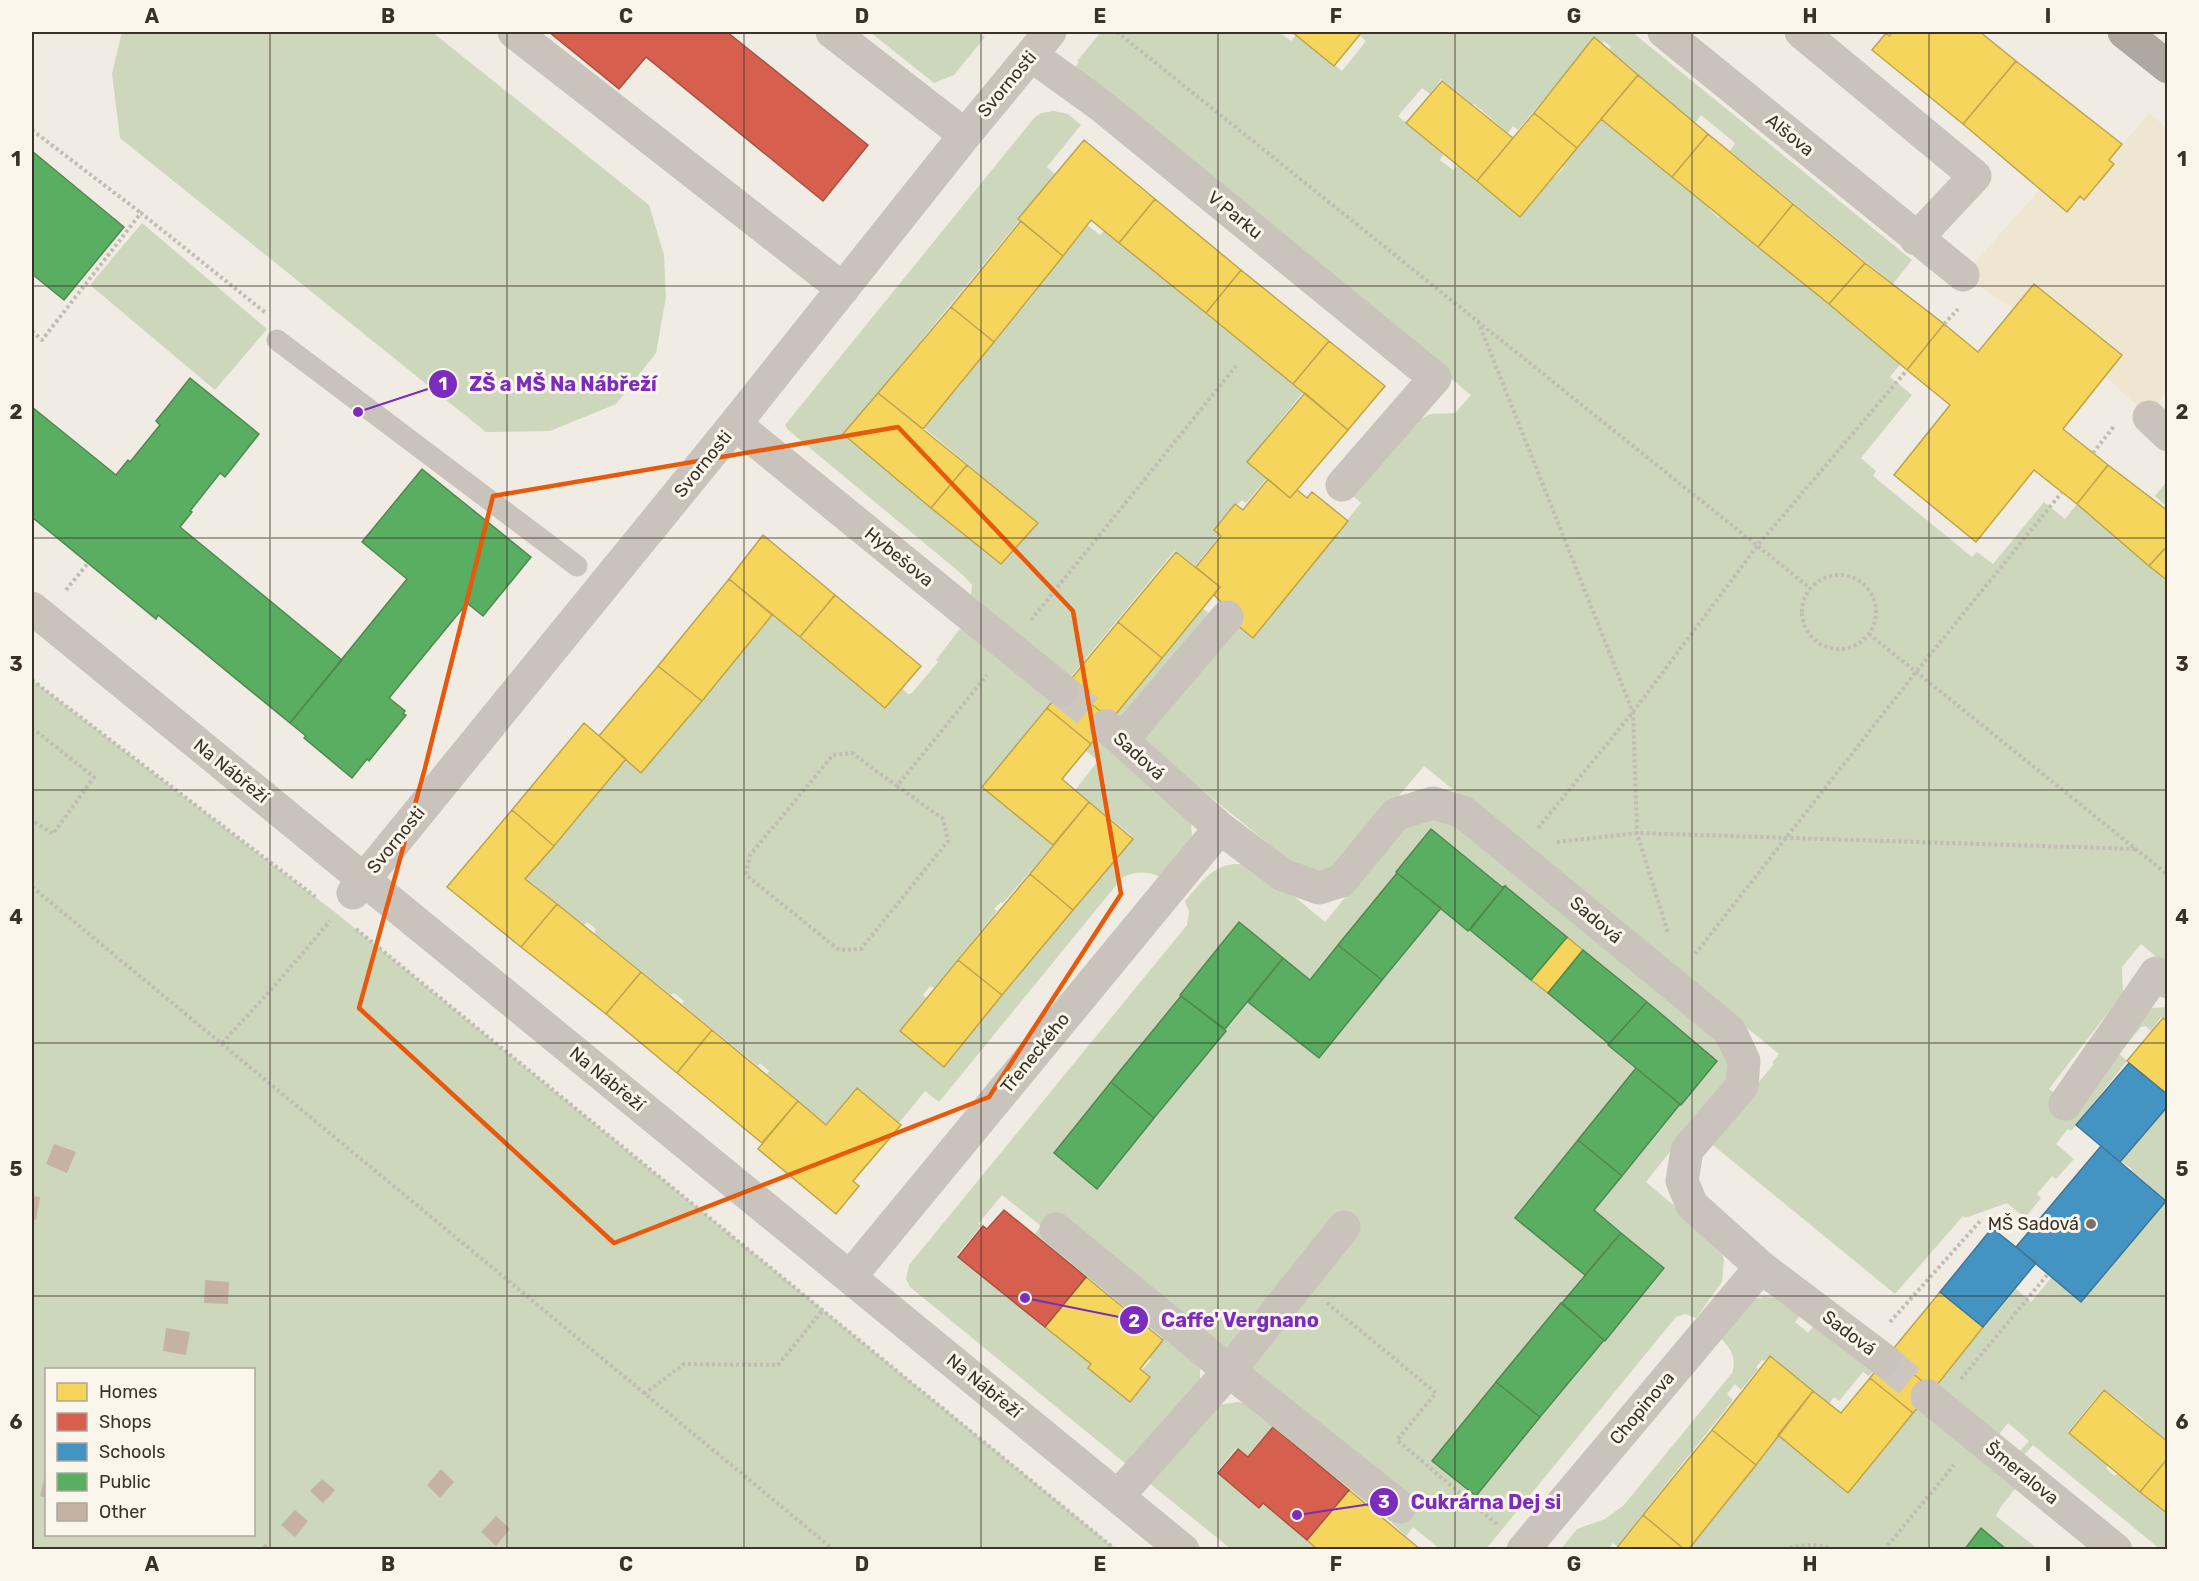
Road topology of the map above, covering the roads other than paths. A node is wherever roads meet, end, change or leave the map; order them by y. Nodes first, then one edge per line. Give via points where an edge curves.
1 (514, 32) edge
2 (832, 32) edge
3 (1664, 32) edge
4 (1801, 32) edge
5 (2124, 32) edge
6 (1041, 43) edge
7 (2168, 67) edge
8 (965, 135) junction
9 (1916, 239) junction
10 (1963, 275) dead end
11 (843, 289) junction
12 (277, 340) road end
13 (735, 424) junction
14 (1342, 485) dead end
15 (577, 566) dead end
16 (32, 608) edge
17 (1227, 617) dead end
18 (1062, 690) tunnel mouth
19 (1221, 828) junction
20 (351, 895) junction
21 (2162, 977) edge
22 (2066, 1104) dead end
23 (1344, 1227) dead end
24 (1056, 1229) dead end
25 (1761, 1267) junction
26 (850, 1277) junction
27 (1876, 1353) tunnel mouth
28 (1229, 1371) junction
29 (1933, 1401) tunnel mouth
30 (1118, 1496) junction
31 (1400, 1507) dead end
32 (1524, 1548) edge
33 (1184, 1550) edge
34 (2116, 1550) edge

1 - 11 street
2 - 8 street
3 - 9 street, Alšova
4 - 9 street via 1975,176
5 - 7 main road
6 - 8 street, Svornosti
6 - 14 street, V Parku via 1099,104 1435,378
8 - 11 street, Svornosti
9 - 10 street, Alšova
11 - 13 street, Svornosti
12 - 15 lane
13 - 18 street, Hybešova
13 - 20 street, Svornosti
16 - 20 street, Na Nábřeží
17 - 19 street, Sadová via 1114,733
19 - 25 street, Sadová via 1283,875 1318,888 1341,881 1396,814 1432,803 1463,812 1520,850 1676,978 1730,1031 1744,1061 1742,1086 1688,1150 1682,1181 1692,1205
19 - 26 street, Třeneckého
20 - 26 street, Na Nábřeží
21 - 22 street
23 - 28 street
24 - 28 street
25 - 27 street, Sadová
25 - 32 street, Chopinova
26 - 30 street, Na Nábřeží
28 - 30 street
28 - 31 street
29 - 34 street, Šmeralova
30 - 33 street, Na Nábřeží

